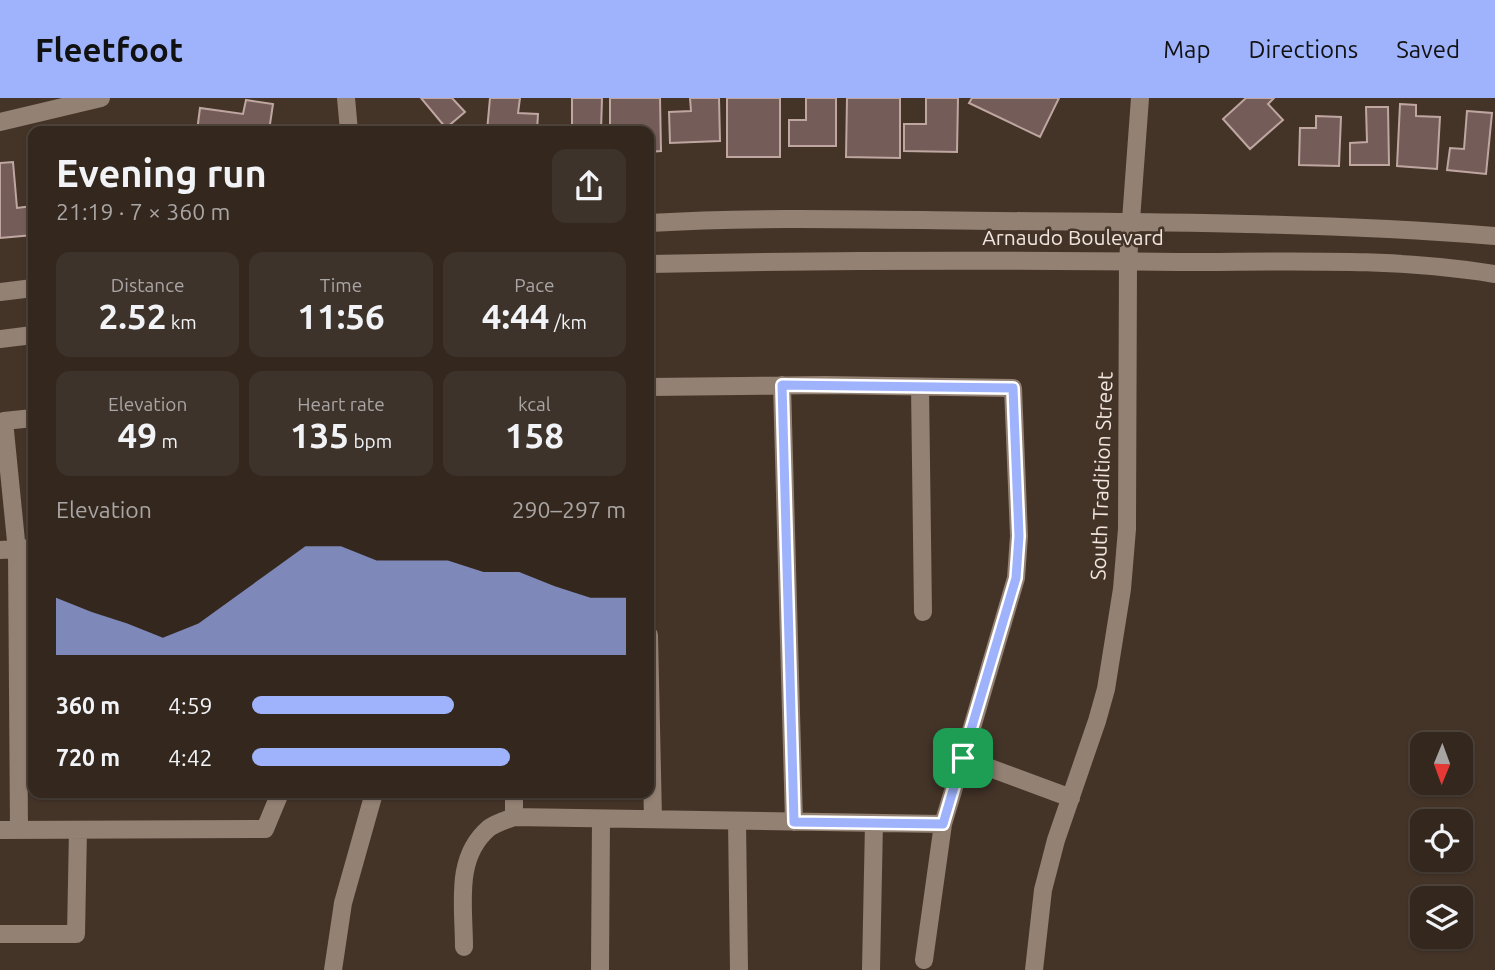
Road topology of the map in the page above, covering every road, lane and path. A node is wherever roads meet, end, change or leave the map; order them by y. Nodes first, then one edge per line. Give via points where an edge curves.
1 (102, 98) edge
2 (346, 98) edge
3 (1140, 98) edge
4 (65, 103) edge
5 (0, 122) edge
6 (349, 126) edge
7 (654, 222) edge
8 (1130, 223) junction
9 (1495, 236) edge
10 (1128, 261) junction
11 (654, 264) edge
12 (1495, 274) edge
13 (28, 289) edge
14 (0, 292) edge
15 (28, 336) edge
16 (0, 339) edge
17 (782, 385) junction
18 (654, 387) edge
19 (920, 387) junction
20 (28, 419) edge
21 (17, 550) edge
22 (923, 612) dead end
23 (963, 758) junction
24 (278, 798) edge
25 (373, 798) edge
26 (514, 798) edge
27 (653, 798) edge
28 (1071, 798) junction
29 (514, 817) junction
30 (601, 819) junction
31 (653, 820) junction
32 (737, 821) junction
33 (794, 822) junction
34 (874, 823) junction
35 (943, 824) junction
36 (19, 830) junction
37 (78, 830) junction
38 (0, 831) edge
39 (0, 934) edge
40 (464, 947) dead end
41 (924, 960) dead end
42 (333, 970) edge
43 (600, 970) edge
44 (738, 970) edge
45 (871, 970) edge
46 (1034, 970) edge

1 - 4 street
2 - 6 street
3 - 8 street, South Tradition Street
4 - 5 street
7 - 8 street, Arnaudo Boulevard via 719,218
8 - 9 street, Arnaudo Boulevard
8 - 10 street, South Tradition Street
10 - 11 street, Arnaudo Boulevard
10 - 12 street, Arnaudo Boulevard via 1358,263
10 - 28 street, South Tradition Street via 1127,529 1122,589 1106,689
13 - 14 street
15 - 16 street
17 - 18 street
17 - 19 street
17 - 33 street
19 - 22 street
19 - 23 street via 1013,388 1019,536 1016,578
20 - 21 street via 4,421
21 - 36 street
23 - 28 street
23 - 35 street
24 - 37 street via 265,829
25 - 42 street via 343,903
26 - 29 street
27 - 31 street
28 - 46 street, South Tradition Street via 1043,890
29 - 30 street
29 - 40 street via 491,827 469,852 463,874
30 - 31 street
30 - 43 street
31 - 32 street
32 - 33 street
32 - 44 street
33 - 34 street
34 - 35 street
34 - 45 street
35 - 41 street
36 - 37 street
36 - 38 street
37 - 39 street via 76,934

